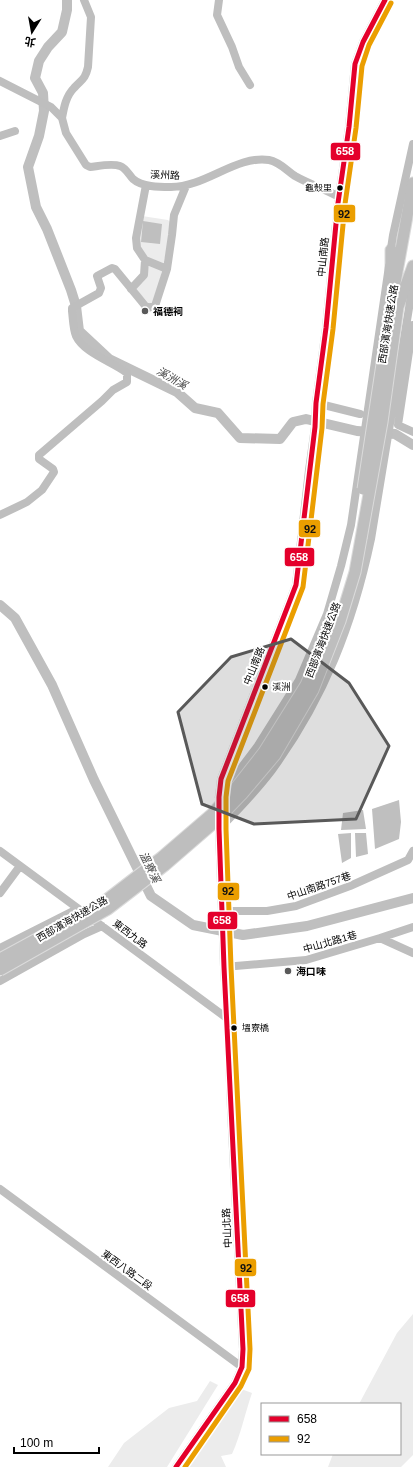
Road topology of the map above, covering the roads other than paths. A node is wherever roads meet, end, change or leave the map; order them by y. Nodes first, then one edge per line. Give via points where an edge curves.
1 (84, 0) edge
2 (219, 0) edge
3 (385, 0) edge
4 (0, 81) edge
5 (250, 85) dead end
6 (62, 118) junction
7 (15, 131) dead end
8 (0, 136) edge
9 (413, 144) edge
10 (413, 183) edge
11 (146, 185) junction
12 (186, 186) junction
13 (339, 197) junction
14 (413, 222) edge
15 (391, 250) junction
16 (145, 260) junction
17 (413, 266) edge
18 (167, 269) junction
19 (413, 284) edge
20 (131, 289) junction
21 (394, 306) junction
22 (413, 325) edge
23 (316, 402) junction
24 (364, 416) junction
25 (413, 432) edge
26 (0, 515) edge
27 (219, 797) junction
28 (219, 829) junction
29 (0, 851) edge
30 (413, 851) edge
31 (20, 866) junction
32 (0, 893) edge
33 (77, 909) junction
34 (222, 911) junction
35 (102, 926) junction
36 (413, 927) edge
37 (380, 938) junction
38 (413, 953) edge
39 (1, 961) edge
40 (224, 967) junction
41 (0, 981) edge
42 (228, 1019) junction
43 (0, 1189) edge
44 (242, 1367) junction
45 (176, 1467) edge

1 - 6 street via 91,17 87,75 73,88 65,102
2 - 5 street via 217,15 239,67
3 - 13 street, 中山南路 via 363,42 355,64
4 - 6 street via 51,107
6 - 11 street, 溪州路 via 66,134 86,165 119,165 134,180
7 - 8 street
9 - 15 street
10 - 21 highway, 西部濱海快速公路
11 - 12 street, 溪州路
11 - 16 street via 136,238 137,248
12 - 13 street, 溪州路 via 236,165 255,160 269,160
12 - 18 street via 174,215
13 - 23 street, 中山南路
14 - 21 highway, 西部濱海快速公路
15 - 21 highway
15 - 24 street
16 - 18 street
16 - 20 street via 144,275
17 - 21 highway
18 - 20 street via 155,306 147,308
19 - 28 street via 364,574 352,616 322,690 289,746 243,805
20 - 26 street via 112,268 97,276 101,288 99,293 72,308 76,337 95,354 127,373 127,382 113,390 39,454 40,459 54,472 42,490 27,502
21 - 39 highway, 西部濱海快速公路, bridge via 382,422 355,572 340,621 313,690 275,755 216,822 108,909
22 - 25 street via 398,425
23 - 24 street
23 - 27 street, 中山南路 via 296,585 221,779
24 - 27 street via 363,445 351,525 327,614 298,680 257,747
27 - 28 street, 中山南路
28 - 34 street, 中山南路
29 - 31 street, 東西九路
30 - 34 street, 中山南路757巷 via 408,860 350,886 296,906 267,911
31 - 32 street
31 - 33 street, 東西九路
33 - 35 street, 東西九路
33 - 39 street
34 - 40 street, 中山南路
35 - 41 street
35 - 42 street, 東西九路
36 - 37 street, 中山北路1巷
37 - 38 street
37 - 40 street, 中山北路1巷 via 306,960
40 - 42 street, 中山北路
42 - 44 street, 中山北路
43 - 44 street, 東西八路二段
44 - 45 street, 中山北路 via 235,1383

